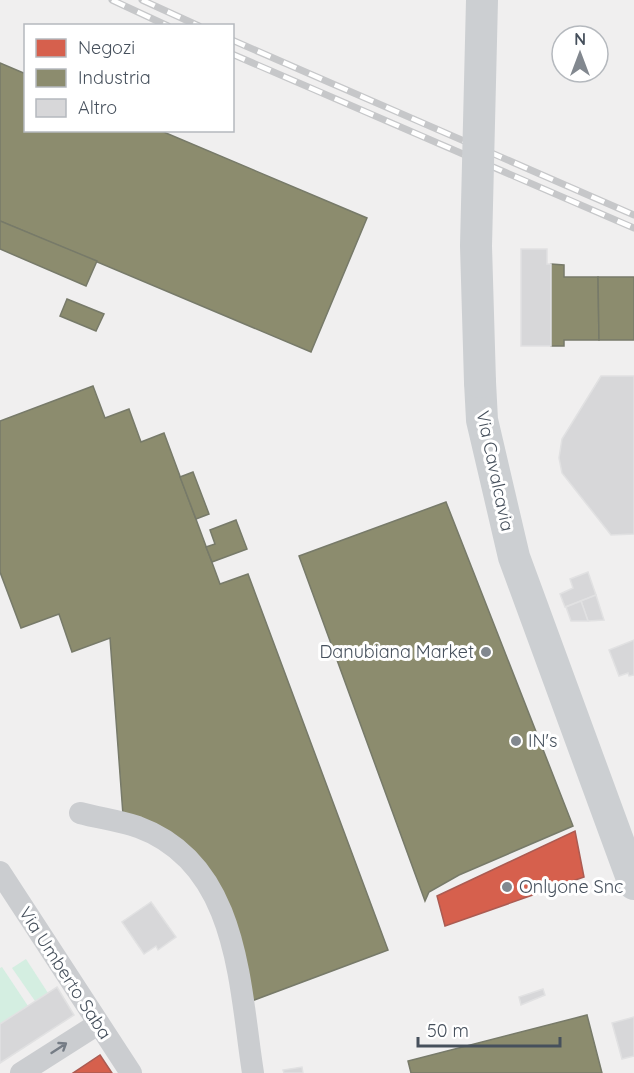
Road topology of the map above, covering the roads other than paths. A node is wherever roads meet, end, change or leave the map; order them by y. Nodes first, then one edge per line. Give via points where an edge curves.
1 (482, 0) edge
2 (80, 813) dead end
3 (0, 872) edge
4 (634, 882) edge
5 (98, 1024) junction
6 (21, 1073) edge
7 (130, 1073) edge
8 (253, 1073) edge

1 - 4 main road, Via Cavalcavia, bridge via 476,246 482,420 514,557
2 - 8 street via 138,828 168,843 196,866 217,899 232,937
3 - 5 street, Via Umberto Saba
6 -> 5 street
5 - 7 street, Via Umberto Saba

